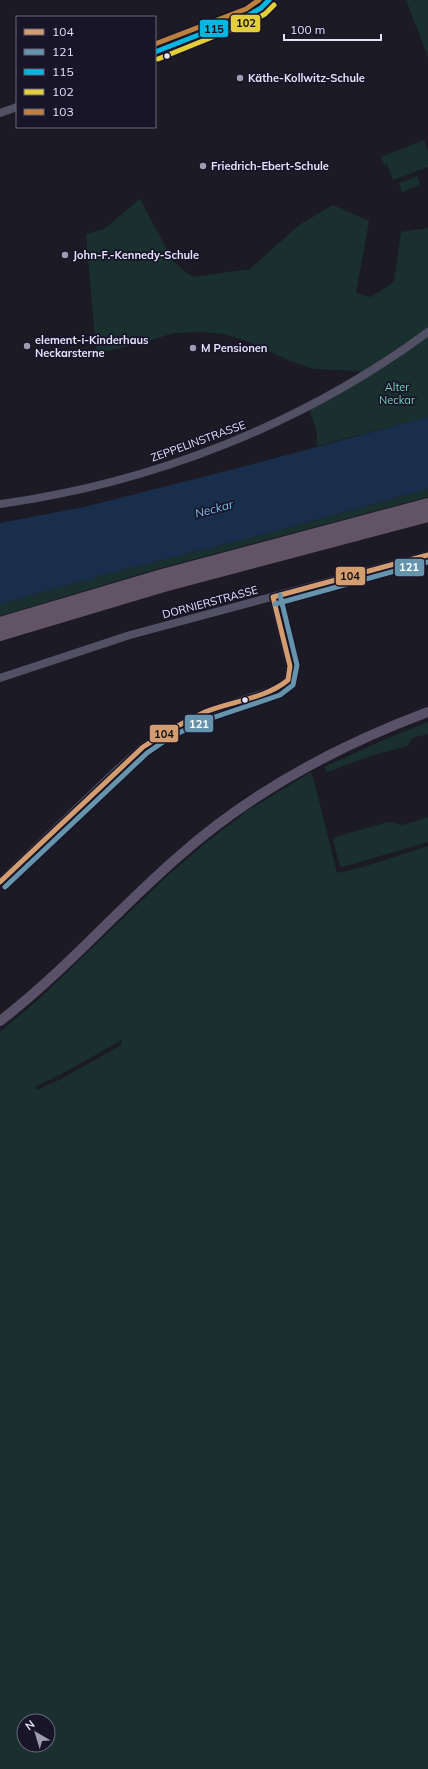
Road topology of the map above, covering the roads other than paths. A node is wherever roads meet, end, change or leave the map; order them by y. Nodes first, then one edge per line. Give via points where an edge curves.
1 (269, 0) edge
2 (156, 52) edge
3 (16, 107) edge
4 (0, 113) edge
5 (428, 332) edge
6 (0, 504) edge
7 (428, 504) edge
8 (428, 516) edge
9 (428, 555) edge
10 (273, 597) junction
11 (0, 623) edge
12 (0, 635) edge
13 (0, 678) edge
14 (428, 712) edge
15 (0, 882) edge
16 (0, 1021) edge

1 - 2 street via 257,11 245,17
3 - 4 street
5 - 6 street, ZEPPELINSTRASSE via 343,387 228,444 138,474 79,489
7 - 11 highway via 162,575
8 - 12 highway via 164,586
9 - 10 street, DORNIERSTRASSE
10 - 13 street, DORNIERSTRASSE via 109,641
10 - 15 street via 290,666 285,684 273,691 202,714 152,741 117,770
14 - 16 main road via 316,761 232,812 179,855 55,974

